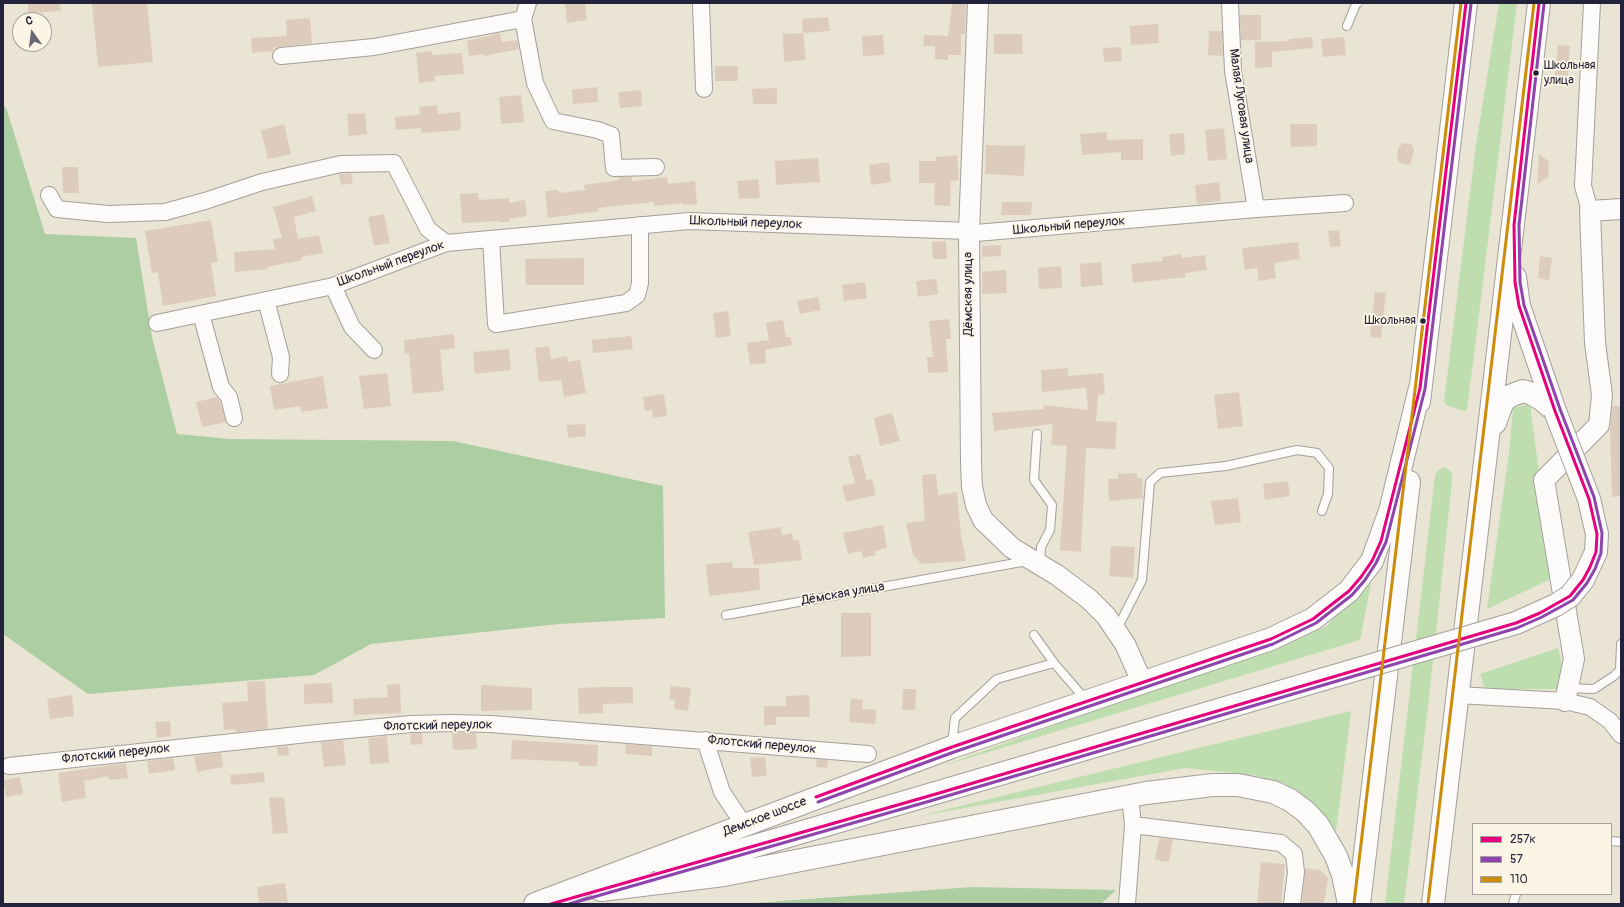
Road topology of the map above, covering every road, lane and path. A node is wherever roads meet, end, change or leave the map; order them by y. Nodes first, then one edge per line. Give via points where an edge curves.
1 (528, 3) edge
2 (701, 3) edge
3 (978, 3) edge
4 (1230, 3) edge
5 (1358, 3) edge
6 (1466, 3) edge
7 (1539, 3) edge
8 (1592, 3) edge
9 (523, 19) junction
10 (1347, 26) dead end
11 (281, 56) dead end
12 (704, 89) dead end
13 (656, 167) dead end
14 (49, 195) dead end
15 (1345, 203) dead end
16 (1256, 209) junction
17 (1621, 209) edge
18 (1590, 211) junction
19 (1514, 224) junction
20 (640, 225) junction
21 (969, 231) junction
22 (491, 239) junction
23 (446, 243) junction
24 (333, 286) junction
25 (266, 300) junction
26 (201, 314) junction
27 (157, 323) dead end
28 (374, 350) dead end
29 (280, 374) dead end
30 (1420, 388) junction
31 (1555, 411) junction
32 (234, 418) dead end
33 (1037, 434) dead end
34 (1483, 480) junction
35 (1322, 511) dead end
36 (1036, 562) junction
37 (726, 615) dead end
38 (1117, 630) junction
39 (1034, 635) dead end
40 (1621, 644) edge
41 (1054, 663) junction
42 (1142, 682) junction
43 (1566, 694) junction
44 (1457, 695) junction
45 (1087, 701) junction
46 (1621, 736) edge
47 (704, 740) junction
48 (952, 747) junction
49 (868, 754) dead end
50 (9, 766) dead end
51 (1130, 796) junction
52 (744, 825) junction
53 (1133, 825) junction
54 (601, 890) junction
55 (535, 904) edge
56 (552, 904) edge
57 (1127, 904) edge
58 (1292, 904) edge
59 (1349, 904) edge
60 (1359, 904) edge
61 (1433, 904) edge

1 - 9 street
2 - 12 street
3 - 21 street, Дёмская улица
4 - 16 street, Малая Луговая улица via 1233,72
5 - 10 lane
6 - 30 main road
7 - 19 main road
8 - 18 street via 1583,186
9 - 11 street via 374,47
9 - 13 street via 535,83 553,121 611,135 614,168
14 - 23 street via 57,209 108,214 165,212 262,182 340,164 394,163 428,229
15 - 16 street, Школьный переулок
16 - 21 street, Школьный переулок via 976,234
17 - 18 street
18 - 43 street via 1595,343 1602,395 1599,425 1544,480 1574,659
19 - 31 main road, Демское шоссе via 1515,282 1518,300
19 - 34 main road
20 - 21 street, Школьный переулок via 689,221
20 - 22 street, Школьный переулок
20 - 22 street via 640,283 637,295 626,303 496,324
21 - 36 street, Дёмская улица via 971,456 975,499 983,520 991,529 1012,548
22 - 23 street, Школьный переулок
23 - 24 street, Школьный переулок
24 - 25 street, Школьный переулок
24 - 28 street via 352,327
25 - 26 street, Школьный переулок
25 - 29 street via 281,357
26 - 27 street, Школьный переулок
26 - 32 street via 221,387 229,397
30 - 42 main road, Демское шоссе via 1381,541 1372,561 1349,591 1313,618 1271,639
30 - 60 main road
31 - 34 main road via 1530,393 1516,393 1503,401 1496,416
31 - 54 main road, Демское шоссе, bridge via 1589,499 1597,534 1596,552 1583,580 1570,596 1556,605 1516,623
33 - 36 lane via 1034,480 1052,505 1050,530
34 - 44 main road
35 - 38 lane via 1328,494 1329,468 1317,453 1297,450 1226,466 1160,473 1150,482 1142,580
36 - 37 lane, Дёмская улица
36 - 38 street, Дёмская улица via 1089,599
38 - 42 street, Дёмская улица
39 - 41 lane
40 - 43 lane via 1620,670 1614,676 1594,689
41 - 45 lane
41 - 48 lane via 997,679 955,718
42 - 45 main road, Демское шоссе
43 - 44 street
43 - 46 street via 1610,721
44 - 61 main road
45 - 48 main road, Демское шоссе
47 - 49 street, Флотский переулок
47 - 50 street, Флотский переулок via 491,724 418,724
47 - 52 street via 722,792
48 - 52 main road, Демское шоссе
51 - 53 street
51 - 54 main road via 724,876
51 - 59 main road via 1174,788 1238,784 1273,792 1290,800 1306,812 1327,840 1343,875
52 - 55 main road, Демское шоссе
53 - 57 street
53 - 58 street via 1280,844 1294,854 1296,872
54 - 56 main road, Демское шоссе

